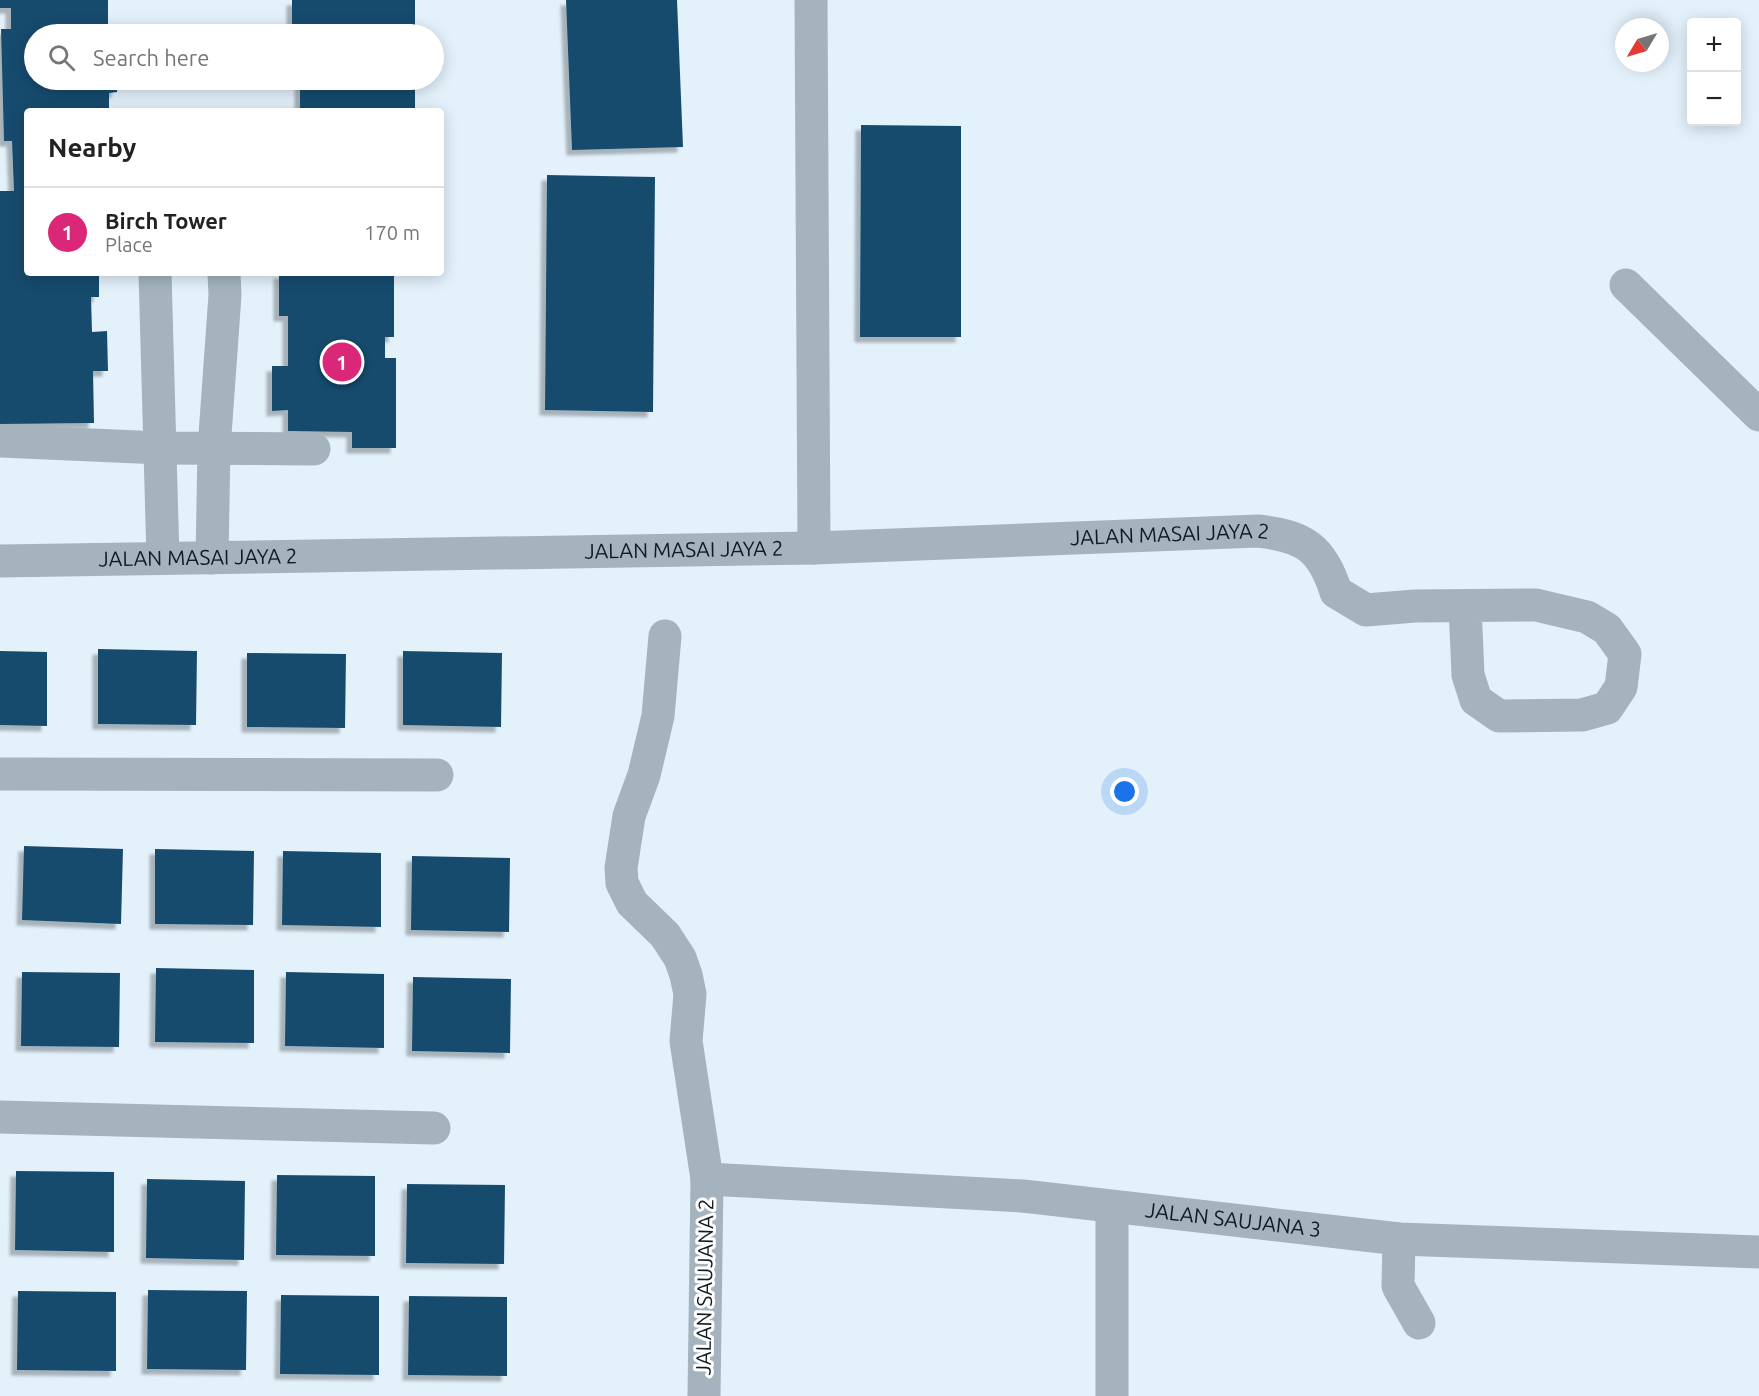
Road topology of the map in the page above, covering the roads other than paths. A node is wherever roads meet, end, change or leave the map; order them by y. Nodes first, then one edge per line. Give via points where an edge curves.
1 (811, 0) edge
2 (155, 276) edge
3 (224, 276) edge
4 (1626, 285) dead end
5 (1759, 415) edge
6 (0, 441) edge
7 (161, 448) junction
8 (214, 449) junction
9 (314, 449) dead end
10 (814, 548) junction
11 (163, 558) junction
12 (212, 558) junction
13 (0, 561) edge
14 (1465, 606) junction
15 (665, 636) dead end
16 (0, 774) edge
17 (437, 775) dead end
18 (0, 1117) edge
19 (434, 1128) dead end
20 (707, 1179) junction
21 (1112, 1207) junction
22 (1399, 1239) junction
23 (1759, 1252) edge
24 (1419, 1323) dead end
25 (704, 1396) edge
26 (1112, 1396) edge

1 - 10 street
2 - 7 street
3 - 8 street
4 - 5 street
6 - 7 street
7 - 8 street
7 - 11 street
8 - 9 street
8 - 12 street
10 - 12 street, JALAN MASAI JAYA 2
10 - 14 street, JALAN MASAI JAYA 2 via 1258,531 1284,534 1311,546 1329,571 1336,592 1366,610
11 - 12 street, JALAN MASAI JAYA 2
11 - 13 street, JALAN MASAI JAYA 2
14 - 14 street via 1536,605 1587,617 1607,629 1625,654 1622,687 1607,708 1582,715 1499,716 1476,700 1468,675
15 - 20 street, JALAN SAUJANA 2 via 658,716 644,775 628,816 622,883 639,910 673,945 686,975 690,993 686,1041
16 - 17 street
18 - 19 street
20 - 21 street, JALAN SAUJANA 3 via 1023,1196
20 - 25 street, JALAN SAUJANA 2
21 - 22 street, JALAN SAUJANA 3
21 - 26 street
22 - 23 street, JALAN SAUJANA 3
22 - 24 street via 1398,1286

